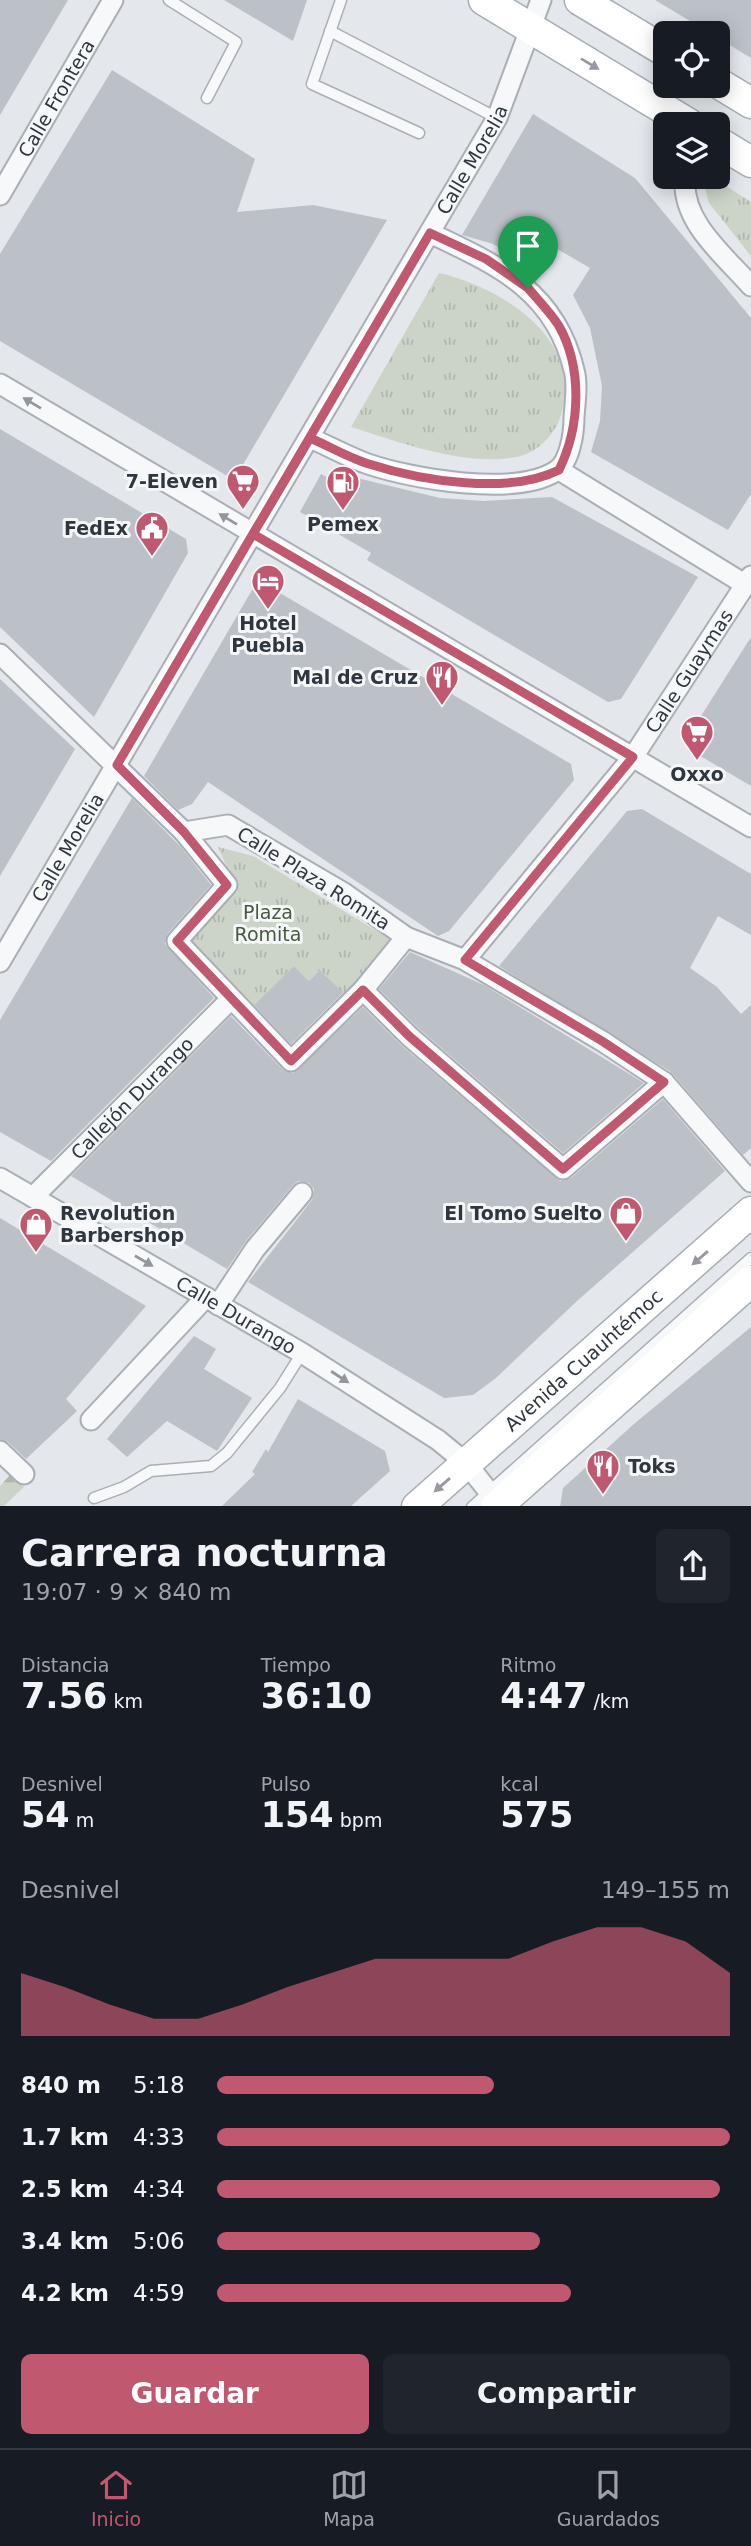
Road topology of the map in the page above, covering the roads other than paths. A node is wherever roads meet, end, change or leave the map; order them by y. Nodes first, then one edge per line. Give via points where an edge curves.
1 (113, 0) edge
2 (169, 0) edge
3 (341, 0) edge
4 (484, 0) edge
5 (541, 0) edge
6 (580, 0) edge
7 (532, 29) junction
8 (330, 31) junction
9 (653, 44) edge
10 (730, 90) edge
11 (207, 98) dead end
12 (751, 103) edge
13 (669, 112) edge
14 (498, 118) junction
15 (419, 133) dead end
16 (730, 149) edge
17 (751, 162) edge
18 (686, 189) edge
19 (0, 195) edge
20 (430, 233) junction
21 (751, 286) edge
22 (0, 384) edge
23 (310, 438) junction
24 (559, 470) junction
25 (253, 534) junction
26 (748, 580) edge
27 (0, 654) edge
28 (633, 757) junction
29 (117, 765) junction
30 (751, 827) edge
31 (184, 832) junction
32 (406, 937) junction
33 (465, 960) junction
34 (0, 962) edge
35 (363, 990) junction
36 (231, 999) junction
37 (664, 1082) junction
38 (0, 1178) edge
39 (751, 1182) edge
40 (302, 1193) dead end
41 (33, 1197) junction
42 (751, 1212) edge
43 (751, 1258) edge
44 (751, 1281) edge
45 (212, 1301) junction
46 (302, 1353) junction
47 (91, 1420) dead end
48 (0, 1451) edge
49 (466, 1463) junction
50 (24, 1474) dead end
51 (94, 1498) dead end
52 (492, 1503) edge
53 (418, 1506) edge

1 - 19 street, Calle Frontera
2 - 11 lane via 236,42
3 - 8 lane
4 - 7 main road
5 - 7 street, Calle Morelia
6 - 9 main road
7 -> 13 main road
7 - 14 street, Calle Morelia
8 - 14 lane
8 - 15 lane via 312,84
10 - 12 main road
14 - 20 street, Calle Morelia
16 - 17 main road
18 - 21 street via 687,207 697,224
20 - 23 street, Calle Morelia
20 - 24 street via 486,259 528,288 559,327 575,372 572,441
25 -> 22 street
23 - 24 street via 368,464 414,475 516,483 539,480
23 - 25 street, Calle Morelia
24 - 26 street
25 - 28 street
25 - 29 street, Calle Morelia
26 - 28 street, Calle Guaymas
27 - 29 street
28 - 30 street
28 - 33 street, Calle Guaymas
29 - 31 street
29 - 34 street, Calle Morelia
31 - 32 street, Calle Plaza Romita via 228,825 344,893
31 - 36 street, Calle Plaza Romita via 227,885 177,941
32 - 33 street
32 - 35 street, Calle Plaza Romita
33 - 37 street
35 - 36 street, Calle Plaza Romita via 291,1061
35 - 37 street via 409,1036 563,1169
36 - 41 street, Callejón Durango
37 - 39 street
38 - 41 street, Calle Durango
40 - 45 street
41 -> 45 street, Calle Durango
42 -> 49 main road, Avenida Cuauhtémoc
43 - 52 lane
44 - 52 main road
45 - 46 street, Calle Durango
45 - 47 street
46 -> 49 street, Calle Durango via 438,1440
46 - 51 lane via 227,1453 211,1466 151,1471
48 - 50 street
49 - 52 street, Calle Durango
49 -> 53 main road, Avenida Cuauhtémoc

